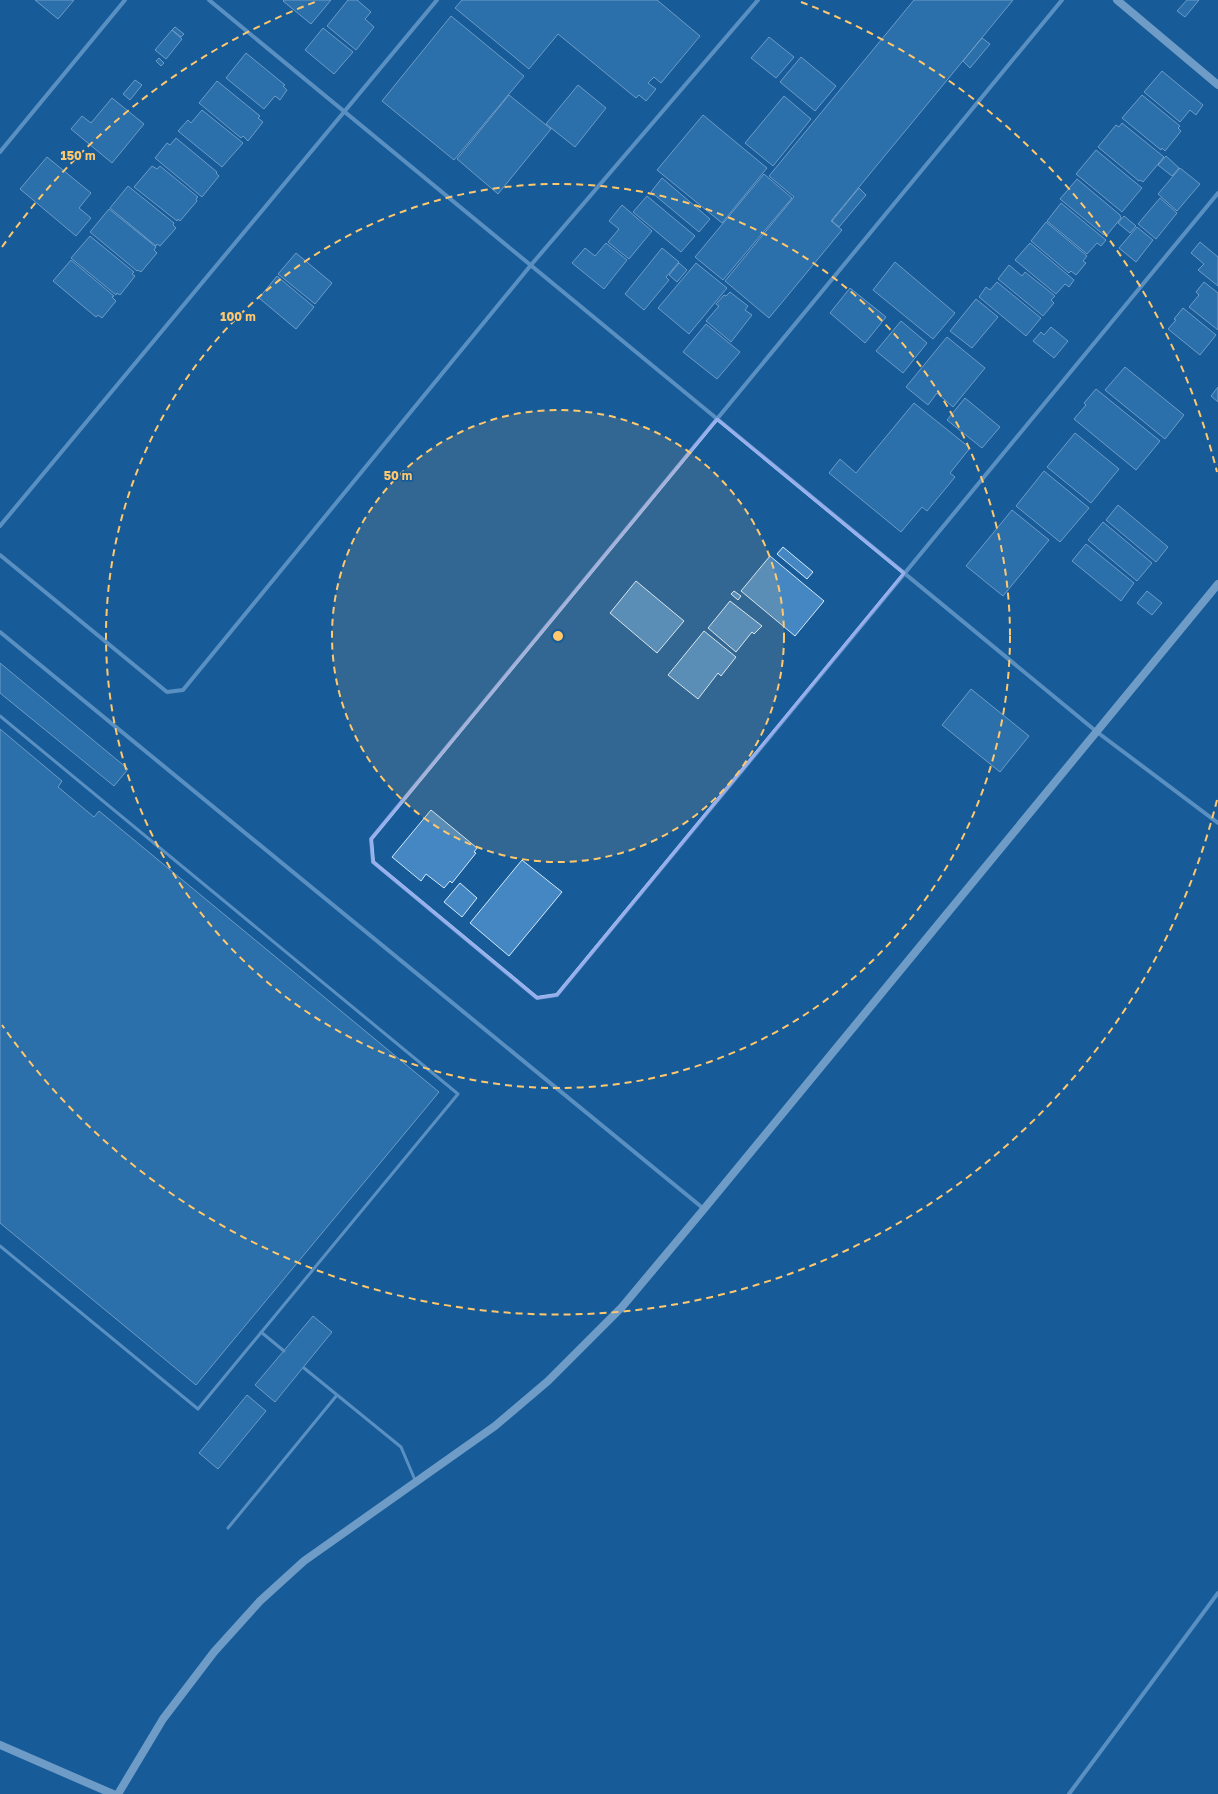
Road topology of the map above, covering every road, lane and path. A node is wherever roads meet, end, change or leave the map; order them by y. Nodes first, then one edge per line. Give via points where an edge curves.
1 (126, 0) edge
2 (209, 0) edge
3 (437, 0) edge
4 (758, 0) edge
5 (1062, 0) edge
6 (1117, 0) edge
7 (1218, 85) edge
8 (345, 111) junction
9 (0, 152) edge
10 (1218, 192) edge
11 (531, 266) junction
12 (717, 419) junction
13 (0, 526) edge
14 (0, 555) edge
15 (904, 573) junction
16 (1218, 584) edge
17 (0, 632) edge
18 (0, 716) edge
19 (1097, 732) junction
20 (1218, 823) edge
21 (704, 1210) junction
22 (0, 1246) edge
23 (261, 1332) junction
24 (284, 1351) dead end
25 (304, 1368) dead end
26 (337, 1395) junction
27 (416, 1482) junction
28 (228, 1528) dead end
29 (1218, 1593) edge
30 (0, 1745) edge
31 (113, 1794) edge
32 (118, 1794) edge
33 (1069, 1794) edge

1 - 9 street
2 - 8 street
3 - 8 street
4 - 11 street
5 - 12 street
6 - 7 street
8 - 11 street
8 - 13 street
10 - 15 street
11 - 12 street
11 - 14 street via 183,690 166,692
12 - 15 street
12 - 15 street via 371,839 373,862 538,998 557,995
15 - 19 street
16 - 19 street
17 - 21 street
18 - 23 lane via 458,1094
19 - 20 street
19 - 21 street
21 - 27 street via 622,1307 548,1381 496,1426
22 - 23 lane via 198,1409
23 - 24 lane
25 - 26 lane
26 - 27 lane via 401,1447
26 - 28 lane
27 - 32 street via 304,1561 260,1601 214,1652 164,1719
29 - 33 street
30 - 31 street

